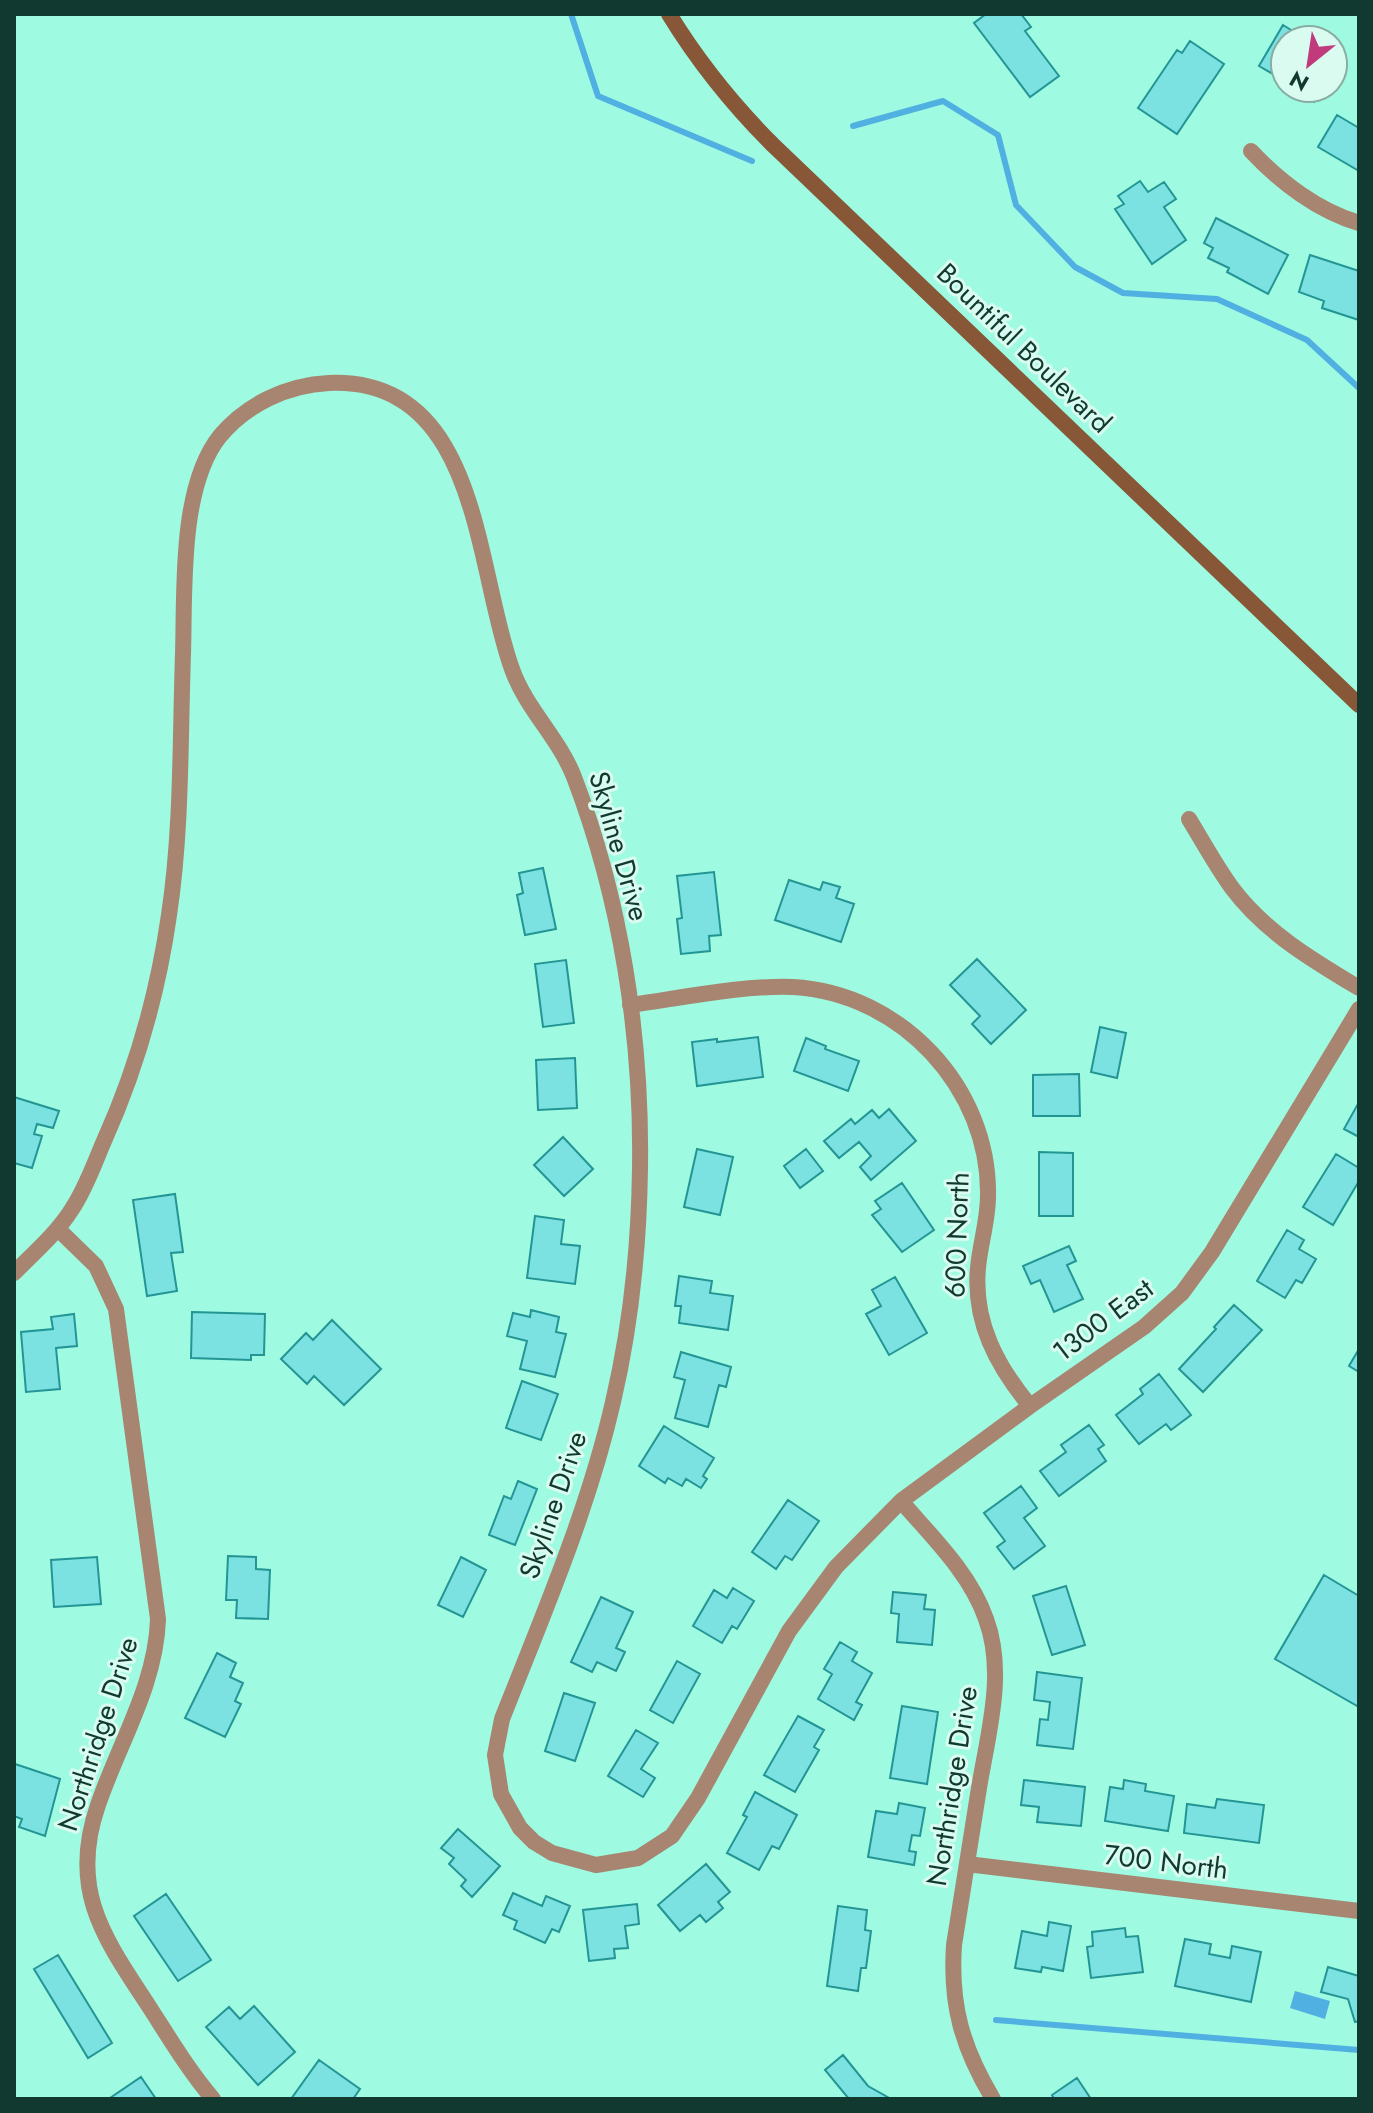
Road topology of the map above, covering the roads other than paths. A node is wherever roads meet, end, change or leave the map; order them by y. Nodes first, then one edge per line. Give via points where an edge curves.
1 (669, 14) edge
2 (1251, 151) dead end
3 (1359, 223) edge
4 (1359, 705) edge
5 (1189, 819) dead end
6 (1359, 988) edge
7 (630, 1005) junction
8 (1359, 1009) edge
9 (58, 1229) junction
10 (14, 1273) edge
11 (1030, 1406) junction
12 (901, 1501) junction
13 (967, 1864) junction
14 (1359, 1911) edge
15 (213, 2099) edge
16 (993, 2099) edge

1 - 4 main road, Bountiful Boulevard via 717,84 773,145
2 - 3 street via 1296,191
5 - 6 street via 1255,914 1301,952
7 - 9 street, Skyline Drive via 595,839 567,761 515,678 455,463 416,411 379,391 341,383 285,391 235,421 210,450 196,482 185,591 174,881 162,959 115,1117 81,1194
7 - 11 street, 600 North via 768,987 820,991 873,1008 938,1058 968,1105 984,1151 988,1196 978,1267 981,1316 997,1361
7 - 12 street, Skyline Drive via 640,1163 630,1305 596,1464 497,1737 501,1794 520,1828 552,1853 596,1865 638,1858 672,1836 789,1631 836,1567
8 - 11 street, 1300 East via 1190,1283 1164,1312
9 - 10 street, Skyline Drive
9 - 15 street, Northridge Drive via 96,1266 116,1309 158,1619 146,1686 97,1807 88,1850 89,1891 112,1950
11 - 12 street, 1300 East
12 - 13 street, Northridge Drive via 974,1591 993,1642 992,1708
13 - 14 street, 700 North
13 - 16 street, Northridge Drive via 954,1945 954,2002 967,2049

